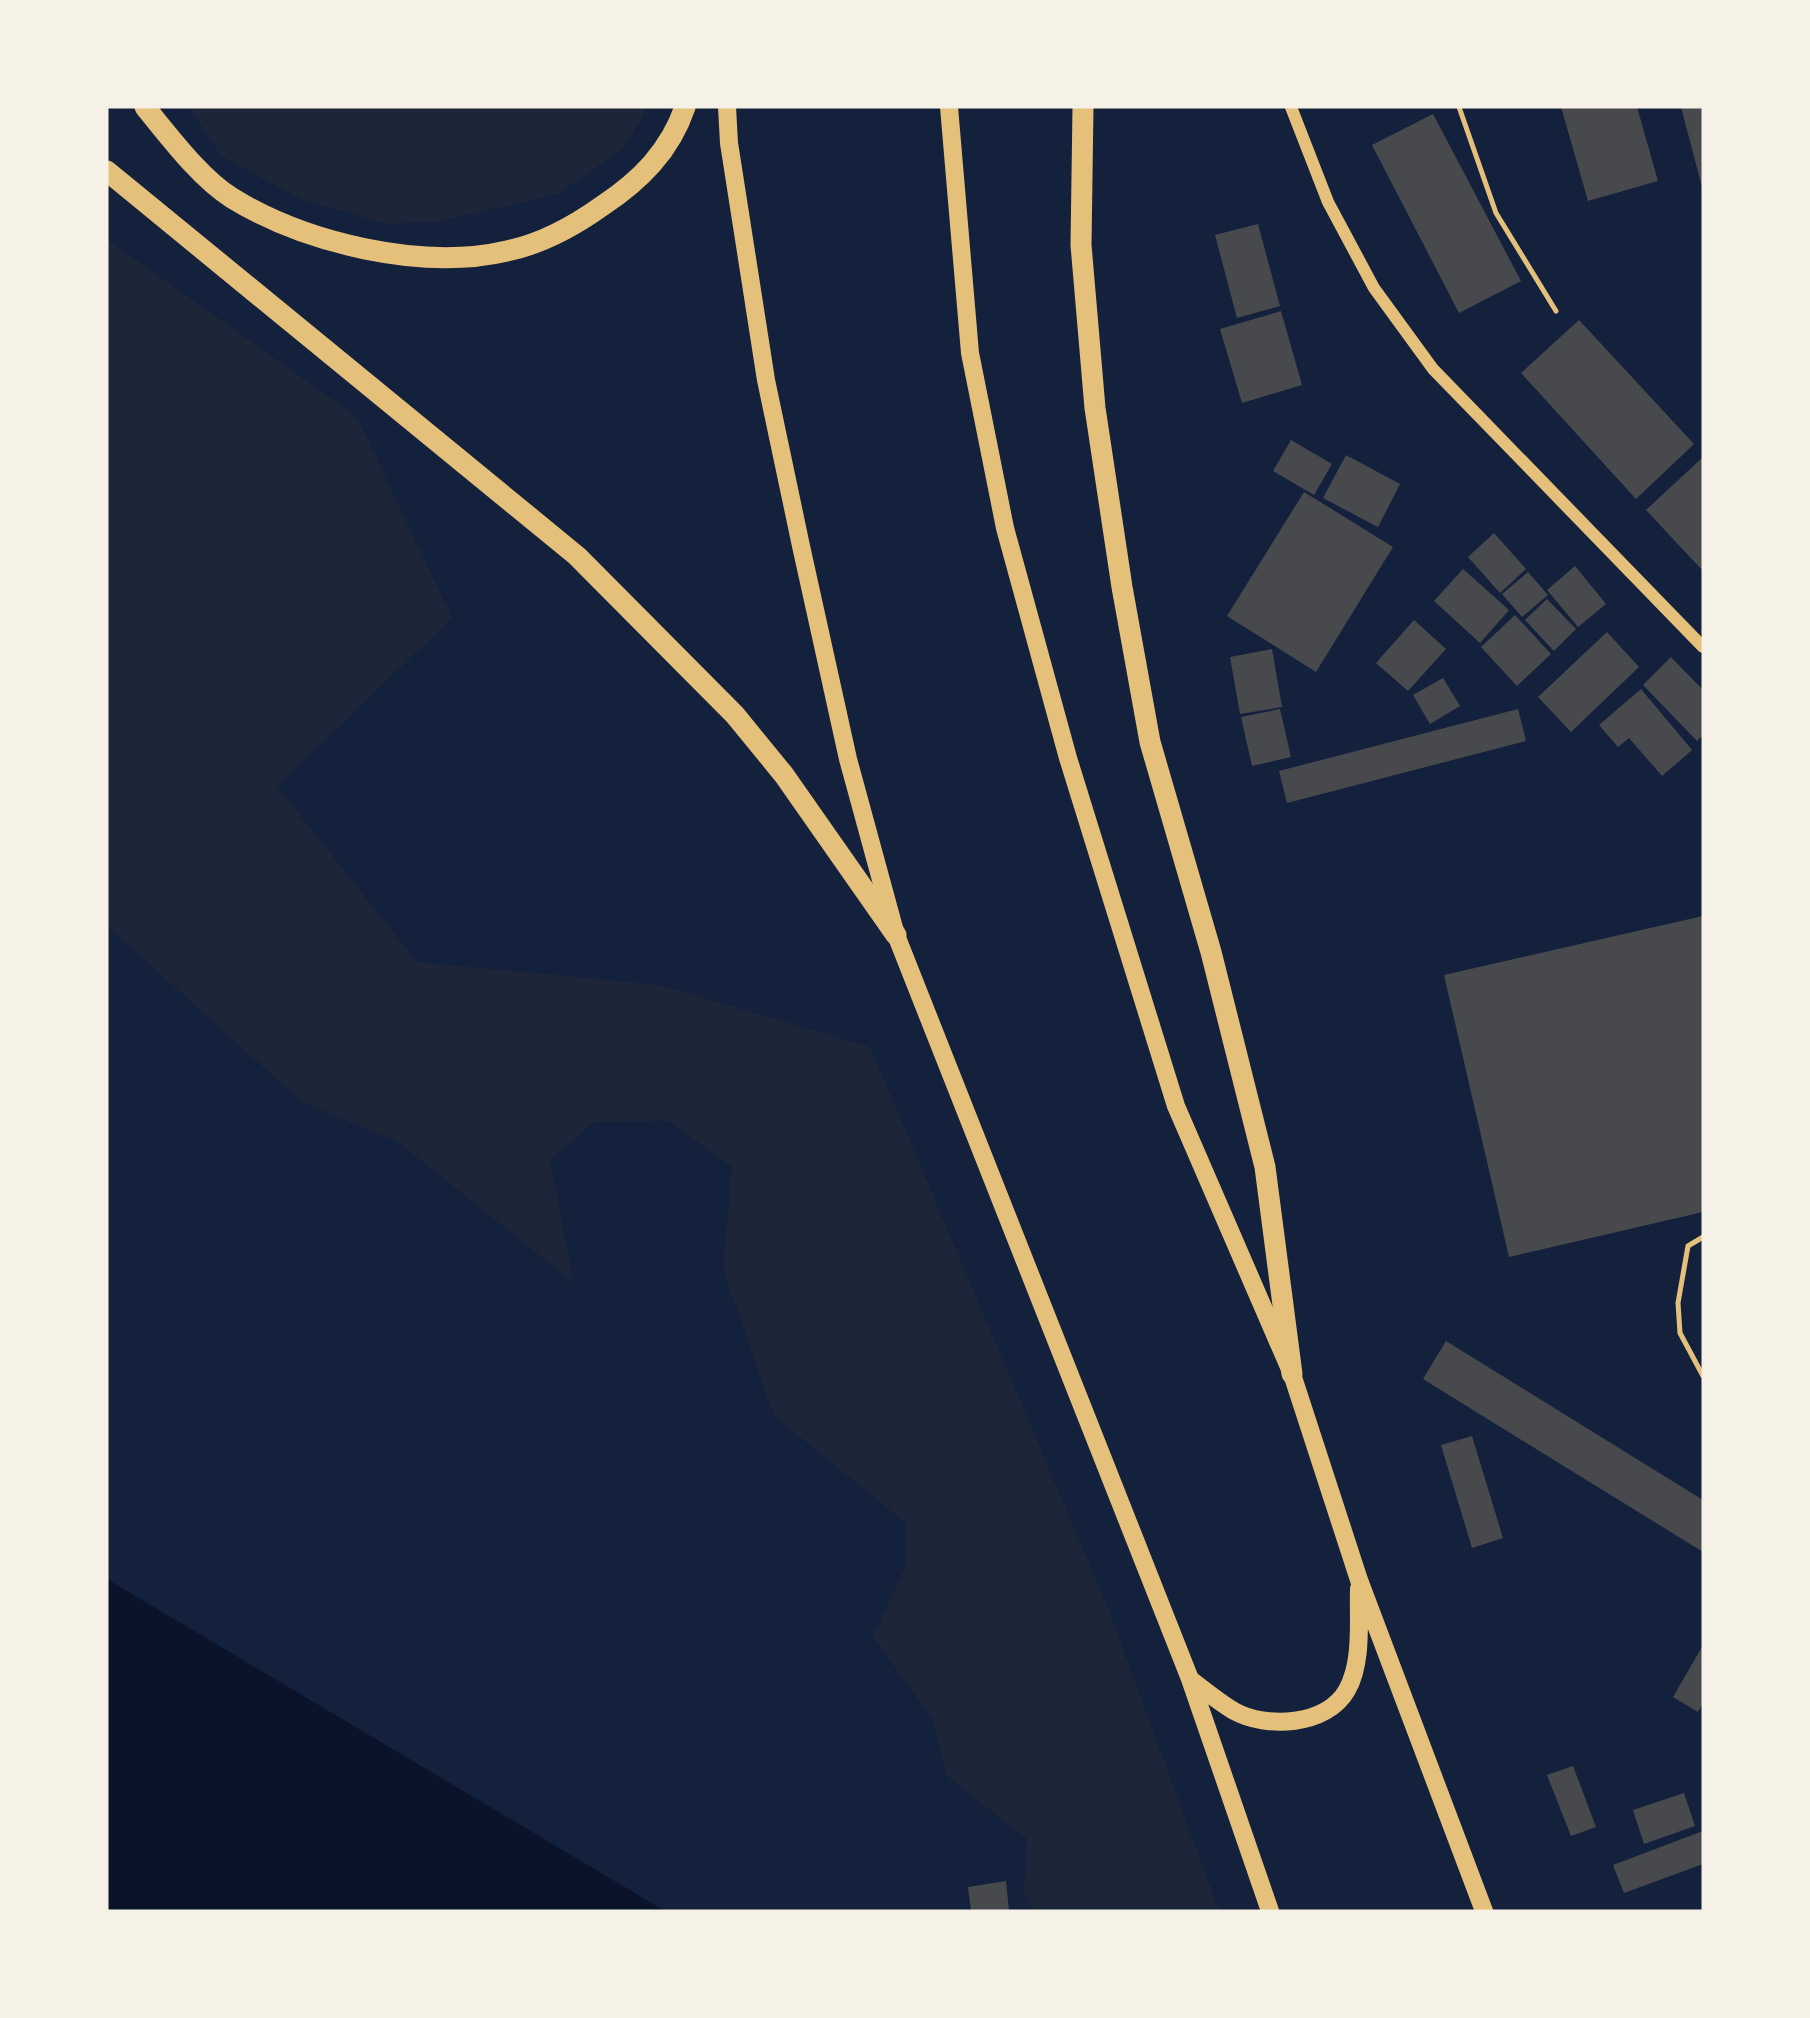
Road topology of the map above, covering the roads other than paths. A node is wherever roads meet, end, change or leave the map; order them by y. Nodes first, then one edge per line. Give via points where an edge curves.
1 (145, 107) edge
2 (685, 107) edge
3 (727, 107) edge
4 (949, 107) edge
5 (1083, 107) edge
6 (1291, 107) edge
7 (1460, 107) edge
8 (107, 170) edge
9 (1556, 311) dead end
10 (1703, 647) edge
11 (896, 935) junction
12 (1703, 1237) edge
13 (1292, 1374) junction
14 (1703, 1376) edge
15 (1359, 1580) junction
16 (1190, 1679) junction
17 (1270, 1911) edge
18 (1484, 1911) edge

1 - 2 highway via 181,151 230,197 294,231 364,249 449,258 508,251 570,228 650,169
3 - 11 main road via 766,380 848,759
4 - 13 main road via 970,352 1005,528 1068,758 1176,1106
5 - 13 highway via 1081,245 1095,408 1122,587 1150,742 1211,952 1265,1167
6 - 10 street via 1328,202 1374,288 1433,369
7 - 9 lane via 1496,213
8 - 11 highway via 577,556 735,715 784,775
11 - 16 main road
12 - 14 lane via 1688,1245 1678,1303 1680,1333
13 - 15 main road
15 - 16 main road via 1357,1656 1347,1691 1326,1710 1290,1724 1236,1712
15 - 18 main road
16 - 17 main road

